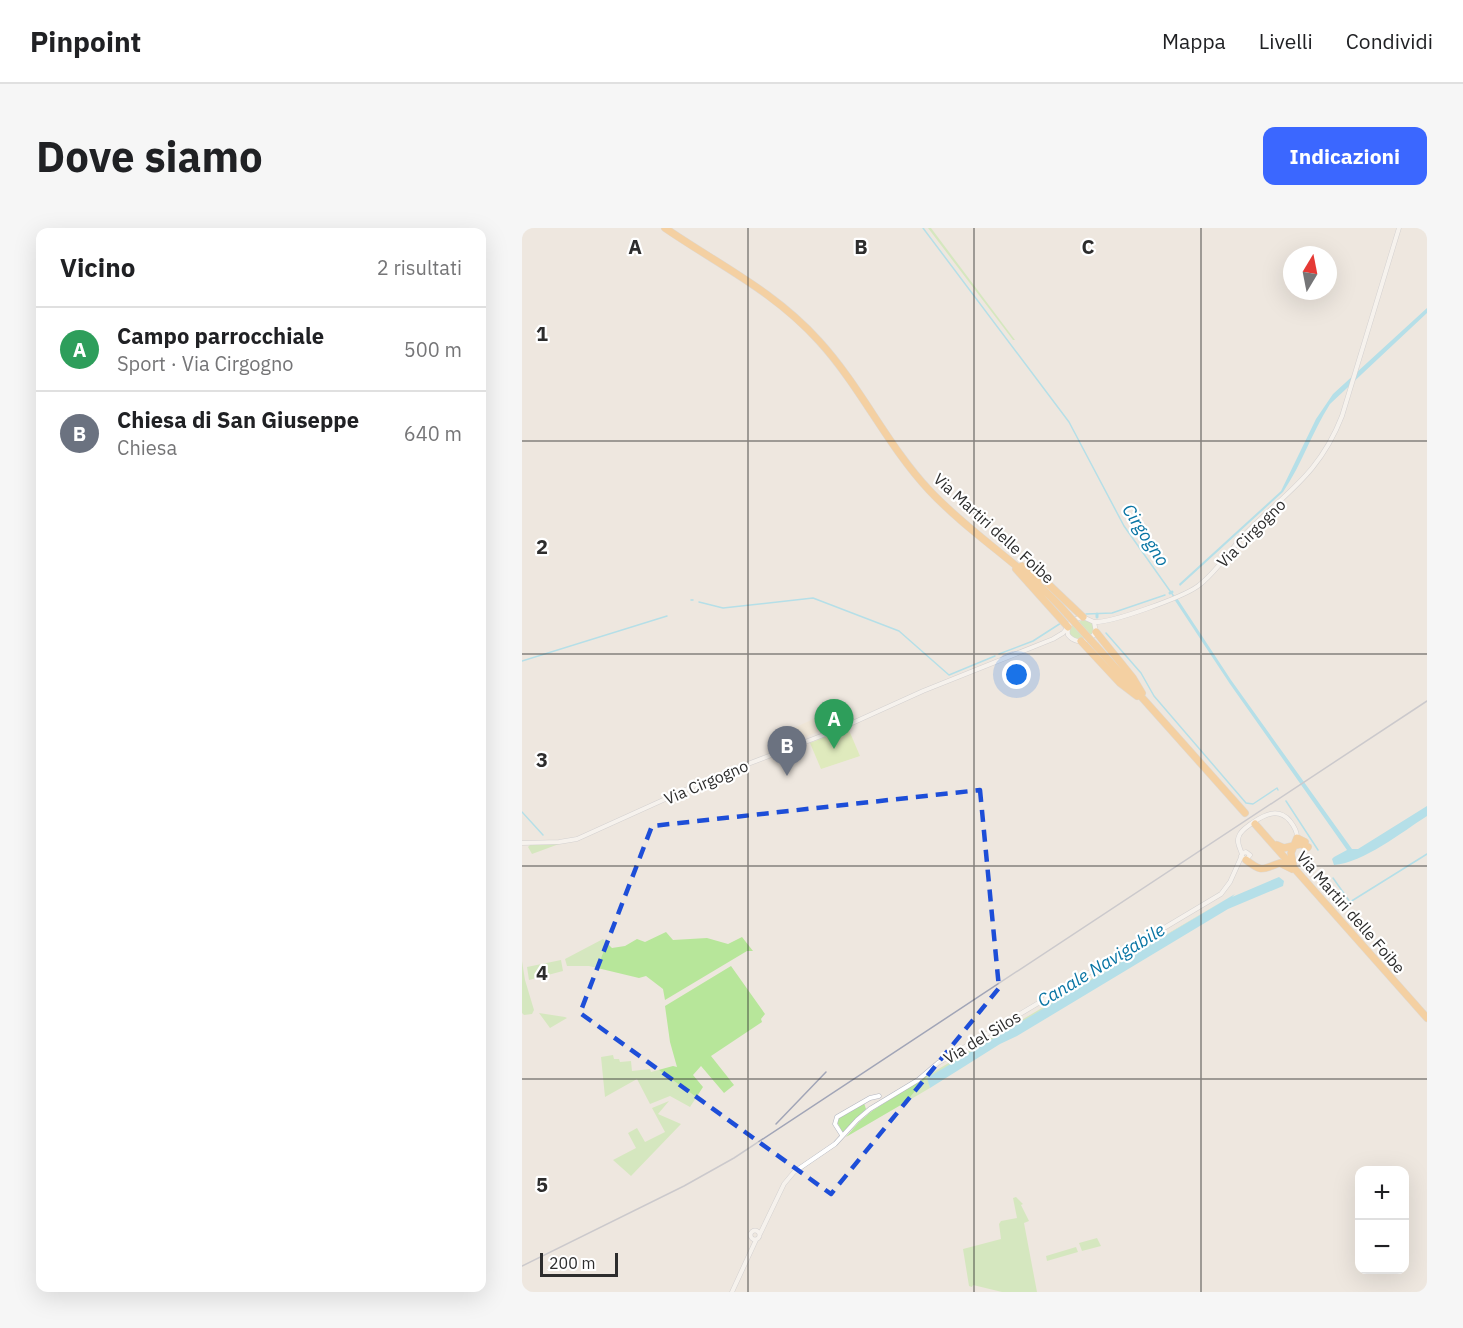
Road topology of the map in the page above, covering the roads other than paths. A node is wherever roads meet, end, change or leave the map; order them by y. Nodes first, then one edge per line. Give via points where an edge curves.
1 (665, 228) edge
2 (1399, 228) edge
3 (1009, 559) junction
4 (1083, 617) junction
5 (1104, 621) junction
6 (1094, 622) junction
7 (1068, 627) junction
8 (1096, 630) junction
9 (1053, 639) junction
10 (1072, 640) junction
11 (1081, 641) junction
12 (1147, 703) junction
13 (1245, 813) dead end
14 (1255, 824) dead end
15 (1267, 838) junction
16 (522, 843) edge
17 (1301, 843) junction
18 (1246, 858) junction
19 (1269, 868) junction
20 (1301, 876) junction
21 (1427, 1018) edge
22 (879, 1096) dead end
23 (864, 1101) junction
24 (870, 1109) junction
25 (842, 1136) junction
26 (758, 1232) junction
27 (754, 1239) junction
28 (732, 1292) edge

1 - 3 highway, Via Martiri delle Foibe via 753,283 802,324 838,364 919,479
2 - 5 street, Via Cirgogno via 1332,439 1308,475 1202,582 1172,598
3 - 4 highway via 1036,574
3 - 7 highway
3 - 12 highway, Via Martiri delle Foibe, bridge via 1040,585
4 - 6 street
4 - 7 street
5 - 6 street, Via Cirgogno
5 - 8 street, Via Cirgogno
6 - 8 street
7 - 9 street, Via Cirgogno
7 - 10 street
8 - 11 street via 1091,638
8 - 12 highway
9 - 10 street, Via Cirgogno
9 - 16 street, Via Cirgogno via 714,777 577,839
10 - 11 street
11 - 12 highway via 1120,683
12 - 13 highway, Via Martiri delle Foibe
14 - 15 highway, Via Martiri delle Foibe
15 - 17 highway via 1284,848
15 - 19 highway via 1276,854
15 - 20 highway, Via Martiri delle Foibe
17 - 18 street via 1287,818 1271,813 1240,833 1239,845
17 - 20 highway via 1291,853 1291,861
18 - 19 highway via 1257,869
18 - 24 street, Via del Silos via 1238,864 1221,894 938,1063
19 - 20 highway via 1284,864
20 - 21 highway, Via Martiri delle Foibe
22 - 23 street
23 - 24 street
23 - 25 street via 837,1117 835,1124
24 - 25 street, Via del Silos
25 - 26 street, Via del Silos via 792,1174
26 - 27 street via 759,1238
26 - 27 street via 751,1233
27 - 28 street

